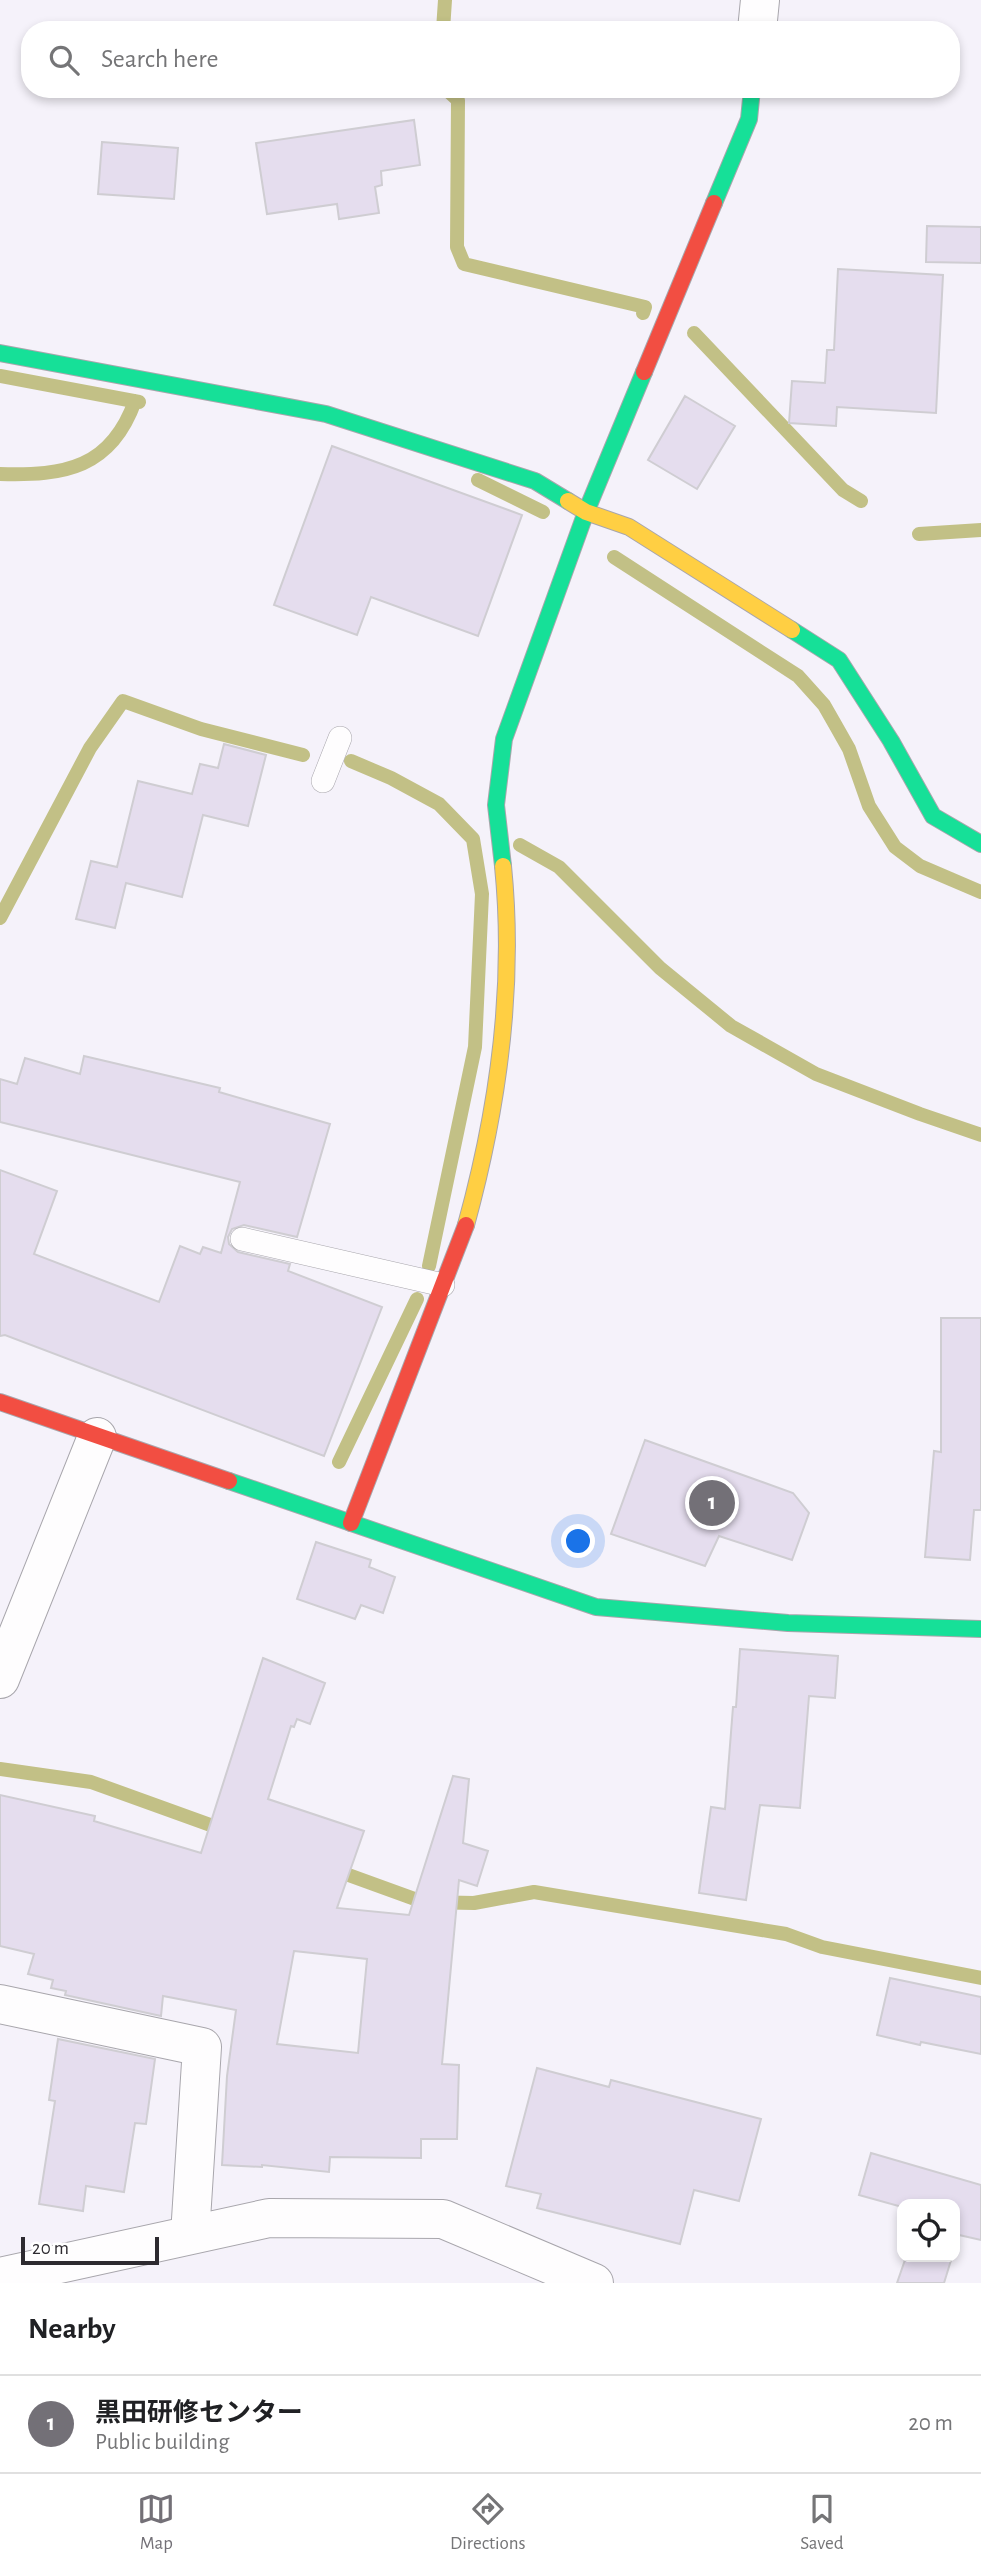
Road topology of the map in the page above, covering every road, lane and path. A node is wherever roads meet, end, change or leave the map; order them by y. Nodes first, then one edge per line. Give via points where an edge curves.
1 (760, 0) edge
2 (758, 21) edge
3 (751, 98) edge
4 (0, 353) edge
5 (586, 512) junction
6 (340, 738) dead end
7 (323, 780) dead end
8 (981, 844) edge
9 (242, 1238) dead end
10 (443, 1285) junction
11 (0, 1402) edge
12 (97, 1437) junction
13 (351, 1523) junction
14 (981, 1629) edge
15 (0, 1679) edge
16 (0, 2004) edge
17 (190, 2235) junction
18 (0, 2277) edge
19 (594, 2283) edge

1 - 2 street
3 - 5 street via 749,119
4 - 5 street via 326,414 535,481
5 - 8 street via 629,527 839,660 933,816
5 - 10 street via 504,739 496,805 508,971 495,1095 467,1223
6 - 7 lane
9 - 10 lane
10 - 13 street
11 - 12 street
12 - 13 street
12 - 15 street
13 - 14 street via 596,1607 672,1616
16 - 17 street via 202,2047
17 - 18 street
17 - 19 street via 270,2218 443,2219

